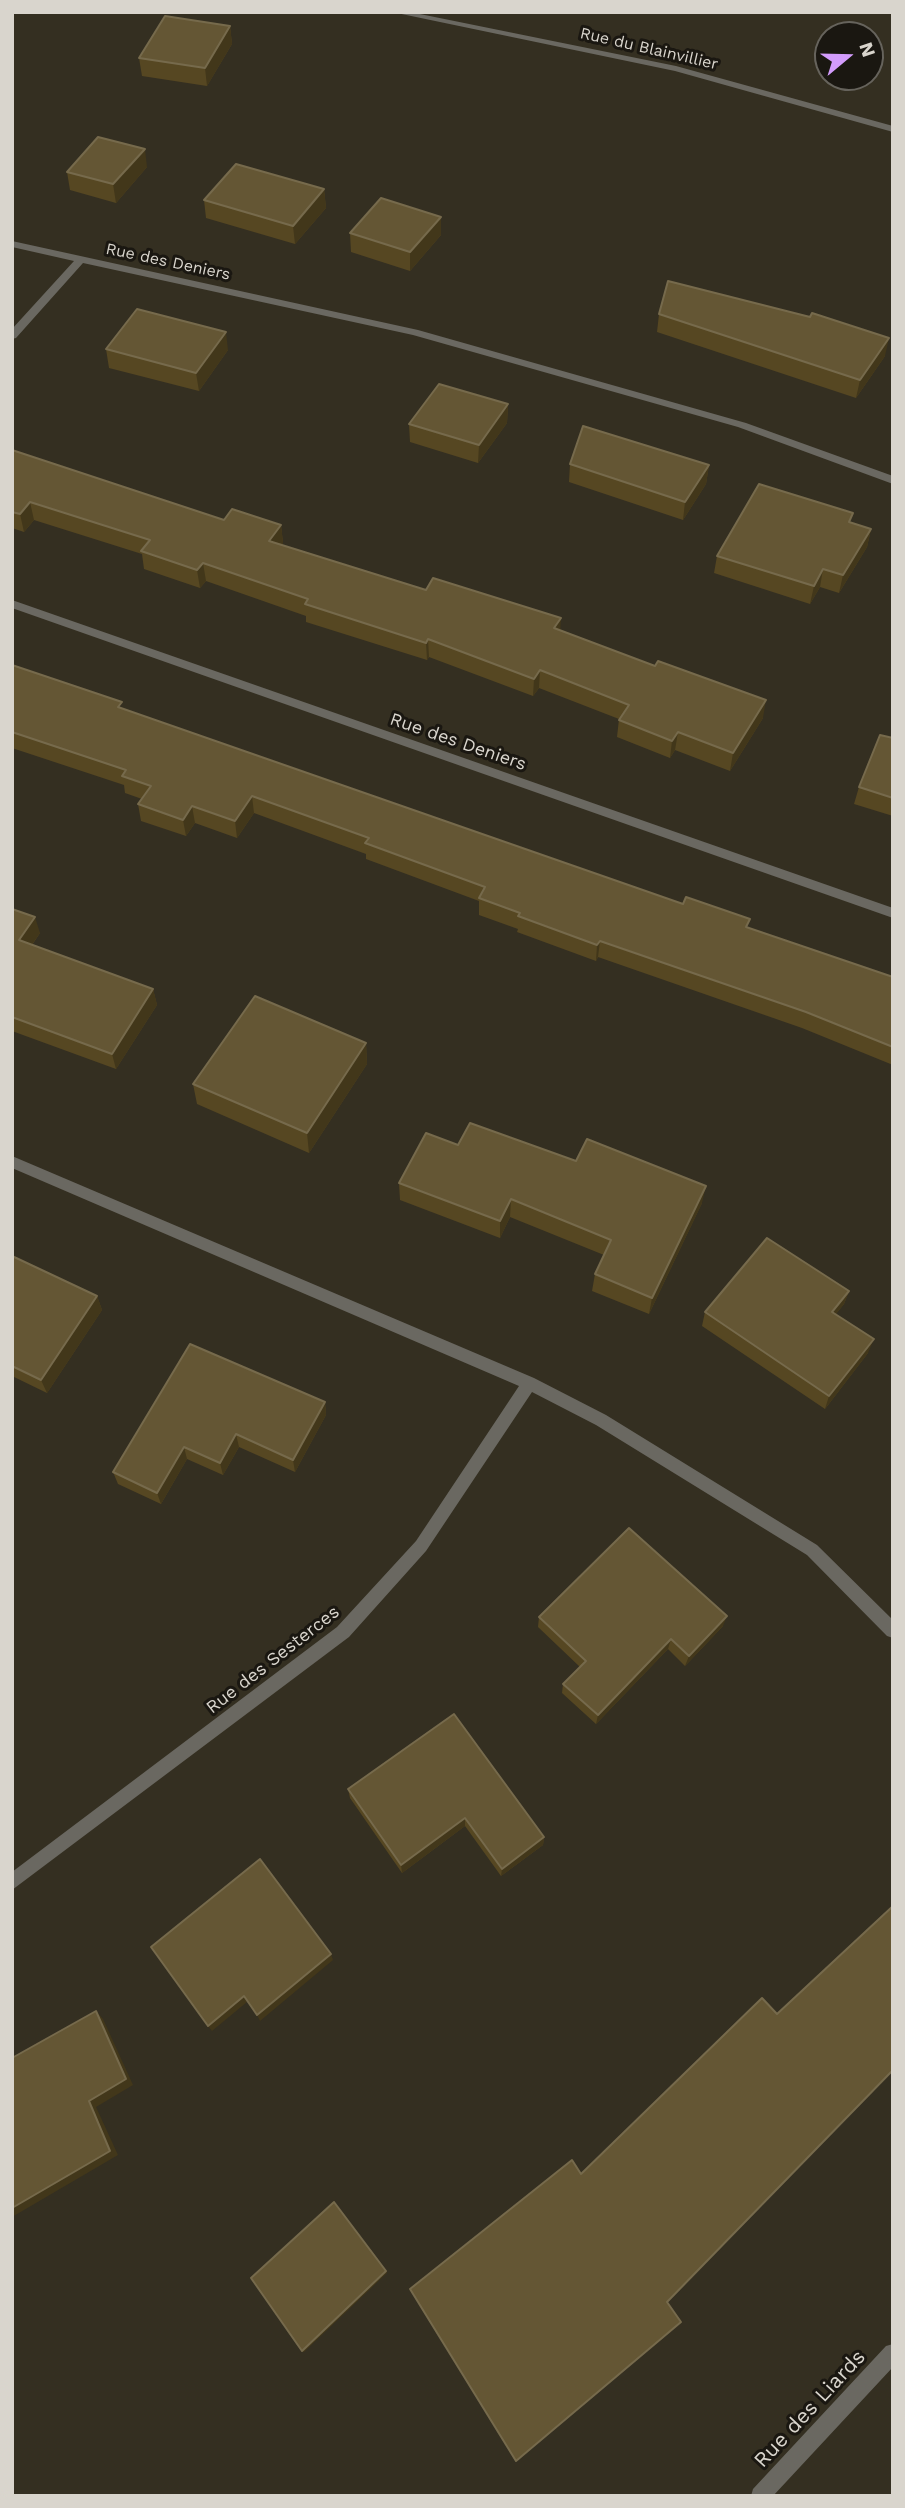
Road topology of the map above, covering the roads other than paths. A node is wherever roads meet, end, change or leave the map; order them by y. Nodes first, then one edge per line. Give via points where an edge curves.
1 (396, 12) edge
2 (893, 128) edge
3 (12, 244) edge
4 (81, 259) junction
5 (12, 335) edge
6 (893, 480) edge
7 (12, 604) edge
8 (893, 913) edge
9 (12, 1162) edge
10 (529, 1383) junction
11 (893, 1631) edge
12 (12, 1882) edge
13 (893, 2353) edge
14 (760, 2496) edge

1 - 2 street, Rue du Blainvillier via 676,69
3 - 4 street, Rue des Deniers
4 - 5 street, Rue des Deniers
4 - 6 street, Rue des Deniers via 414,332 742,425
7 - 8 street, Rue des Deniers
9 - 10 street
10 - 11 street via 601,1420 812,1550
10 - 12 street, Rue des Sesterces via 421,1546 343,1632
13 - 14 street, Rue des Liards

